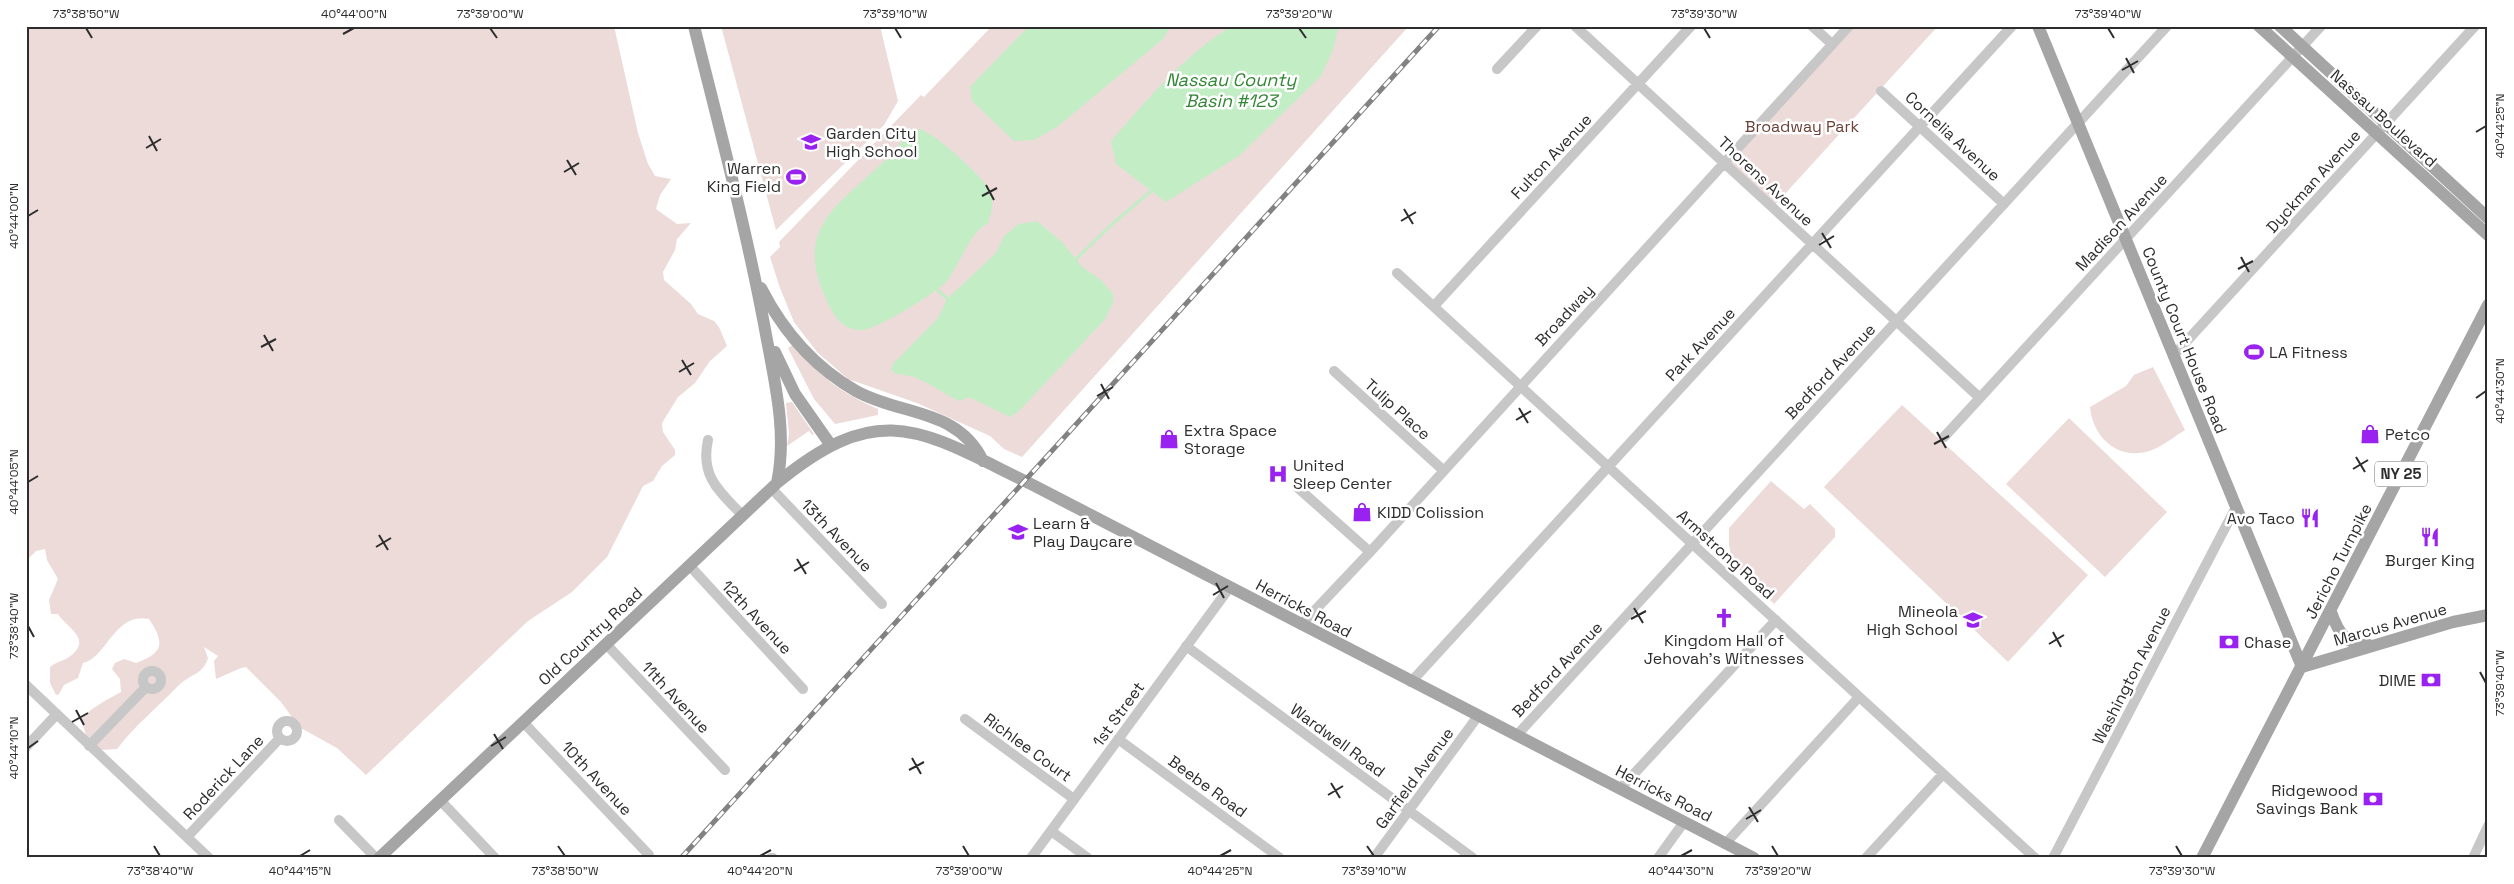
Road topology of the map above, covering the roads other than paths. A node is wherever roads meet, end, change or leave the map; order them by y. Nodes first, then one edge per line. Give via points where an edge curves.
1 (694, 26) edge
2 (1536, 26) edge
3 (1575, 26) edge
4 (1691, 26) edge
5 (1812, 26) edge
6 (1849, 26) edge
7 (2012, 26) edge
8 (2038, 26) edge
9 (2167, 26) edge
10 (2259, 26) edge
11 (2280, 26) edge
12 (2321, 26) edge
13 (2475, 26) edge
14 (1832, 44) junction
15 (2302, 47) junction
16 (2293, 57) junction
17 (1497, 69) dead end
18 (1638, 84) junction
19 (1881, 91) dead end
20 (2078, 123) junction
21 (2386, 124) junction
22 (1920, 126) junction
23 (2377, 134) junction
24 (1724, 163) junction
25 (2004, 204) junction
26 (2488, 218) edge
27 (2488, 235) edge
28 (2126, 239) junction
29 (1812, 244) junction
30 (1397, 273) dead end
31 (755, 276) junction
32 (2488, 305) edge
33 (1434, 306) junction
34 (1896, 321) junction
35 (765, 326) junction
36 (2174, 355) junction
37 (1334, 371) dead end
38 (1519, 386) junction
39 (1980, 398) junction
40 (1944, 438) dead end
41 (708, 440) dead end
42 (830, 444) junction
43 (983, 461) junction
44 (1608, 467) junction
45 (1443, 470) junction
46 (774, 485) junction
47 (1298, 488) dead end
48 (2236, 507) junction
49 (742, 515) junction
50 (1692, 544) junction
51 (1370, 552) junction
52 (689, 565) junction
53 (1230, 587) junction
54 (882, 604) dead end
55 (2331, 612) junction
56 (2488, 615) edge
57 (1776, 620) junction
58 (1301, 625) junction
59 (2393, 640) junction
60 (606, 644) junction
61 (1186, 646) junction
62 (2302, 667) junction
63 (1411, 682) junction
64 (26, 685) edge
65 (146, 687) dead end
66 (803, 689) dead end
67 (1859, 697) junction
68 (57, 714) junction
69 (1478, 716) junction
70 (964, 719) dead end
71 (523, 722) junction
72 (1516, 736) junction
73 (280, 738) dead end
74 (1118, 739) junction
75 (89, 746) junction
76 (26, 747) edge
77 (725, 770) dead end
78 (1943, 774) junction
79 (1620, 789) junction
80 (1074, 799) junction
81 (440, 800) junction
82 (1409, 811) junction
83 (339, 820) dead end
84 (1684, 822) junction
85 (2488, 826) edge
86 (1051, 830) junction
87 (187, 837) junction
88 (1726, 843) junction
89 (649, 855) dead end
90 (209, 858) edge
91 (377, 858) edge
92 (495, 858) edge
93 (1030, 858) edge
94 (1088, 858) edge
95 (1280, 858) edge
96 (1374, 858) edge
97 (1472, 858) edge
98 (1658, 858) edge
99 (1754, 858) edge
100 (1866, 858) edge
101 (2035, 858) edge
102 (2054, 858) edge
103 (2202, 858) edge
104 (2473, 858) edge

1 - 31 main road
2 - 17 street
3 - 18 street, Thorens Avenue
4 - 18 street, Fulton Avenue
5 - 14 street
6 - 14 street, Broadway
7 - 22 street, Park Avenue
8 - 20 main road, County Court House Road
9 - 20 street, Bedford Avenue
10 - 16 main road, Nassau Boulevard
11 - 15 main road, Nassau Boulevard
12 - 15 street, Madison Avenue
13 - 21 street, Dyckman Avenue
14 - 24 street, Broadway
15 - 16 street, Madison Avenue
15 - 21 main road, Nassau Boulevard
16 - 23 main road, Nassau Boulevard
16 - 28 street, Madison Avenue
18 - 24 street, Thorens Avenue
18 - 33 street, Fulton Avenue
19 - 22 street, Cornelia Avenue
20 - 25 street, Bedford Avenue
20 - 28 main road, County Court House Road
21 - 23 street, Dyckman Avenue
21 - 26 main road, Nassau Boulevard
22 - 25 street, Cornelia Avenue
22 - 29 street, Park Avenue
23 - 27 main road, Nassau Boulevard
23 - 36 street, Dyckman Avenue
24 - 29 street, Thorens Avenue
24 - 38 street, Broadway
25 - 34 street, Bedford Avenue
28 - 36 main road, County Court House Road
28 - 39 street, Madison Avenue
29 - 34 street, Thorens Avenue
29 - 44 street, Park Avenue
30 - 33 street, Armstrong Road
31 - 35 main road
31 - 43 main road via 774,312 818,365 857,392 942,420 959,429 972,442
32 - 55 main road, Jericho Turnpike / NY 25
33 - 38 street, Armstrong Road
34 - 39 street, Thorens Avenue
34 - 50 street, Bedford Avenue
35 - 42 main road via 784,375
35 - 46 main road via 780,410 781,450
36 - 48 main road, County Court House Road
37 - 45 street, Tulip Place
38 - 44 street, Armstrong Road
38 - 45 street, Broadway
39 - 40 street, Madison Avenue
41 - 49 street via 705,463 708,472 721,493
42 - 43 main road, Herricks Road via 854,435 893,429 934,438
42 - 46 main road, Old Country Road
43 - 53 main road, Herricks Road
44 - 50 street, Armstrong Road
44 - 63 street, Park Avenue
45 - 51 street, Broadway
46 - 49 main road, Old Country Road
46 - 54 street, 13th Avenue
47 - 51 street
48 - 62 main road, County Court House Road
48 - 102 street, Washington Avenue
49 - 52 main road, Old Country Road
50 - 57 street, Armstrong Road
50 - 72 street, Bedford Avenue
51 - 58 street, Broadway
52 - 60 main road, Old Country Road
52 - 66 street, 12th Avenue
53 - 58 main road, Herricks Road
53 - 61 street, 1st Street
55 - 59 main road via 2342,636 2354,644
55 - 62 main road, Jericho Turnpike / NY 25
56 - 59 main road, Marcus Avenue
57 - 67 street, Armstrong Road
57 - 79 street
58 - 63 main road, Herricks Road
59 - 62 main road, Marcus Avenue
60 - 71 main road, Old Country Road
60 - 77 street, 11th Avenue
61 - 74 street, 1st Street
61 - 82 street, Wardwell Road
62 - 103 main road, Jericho Turnpike / NY 25
63 - 69 main road, Herricks Road
64 - 68 street
65 - 75 street
67 - 78 street, Armstrong Road
67 - 88 street
68 - 75 street
68 - 76 street
69 - 72 main road, Herricks Road
69 - 82 street, Garfield Avenue
70 - 80 street, Richlee Court
71 - 81 main road, Old Country Road
71 - 89 street, 10th Avenue
72 - 79 main road, Herricks Road
73 - 87 street, Roderick Lane
74 - 80 street, 1st Street
74 - 95 street, Beebe Road
75 - 87 street
78 - 100 street
78 - 101 street, Armstrong Road
79 - 84 main road, Herricks Road
80 - 86 street, 1st Street
81 - 91 main road, Old Country Road
81 - 92 street
82 - 96 street, Garfield Avenue
82 - 97 street, Wardwell Road
83 - 91 street
84 - 88 main road, Herricks Road
84 - 98 street
85 - 104 street
86 - 93 street, 1st Street
86 - 94 street
87 - 90 street
88 - 99 main road, Herricks Road

